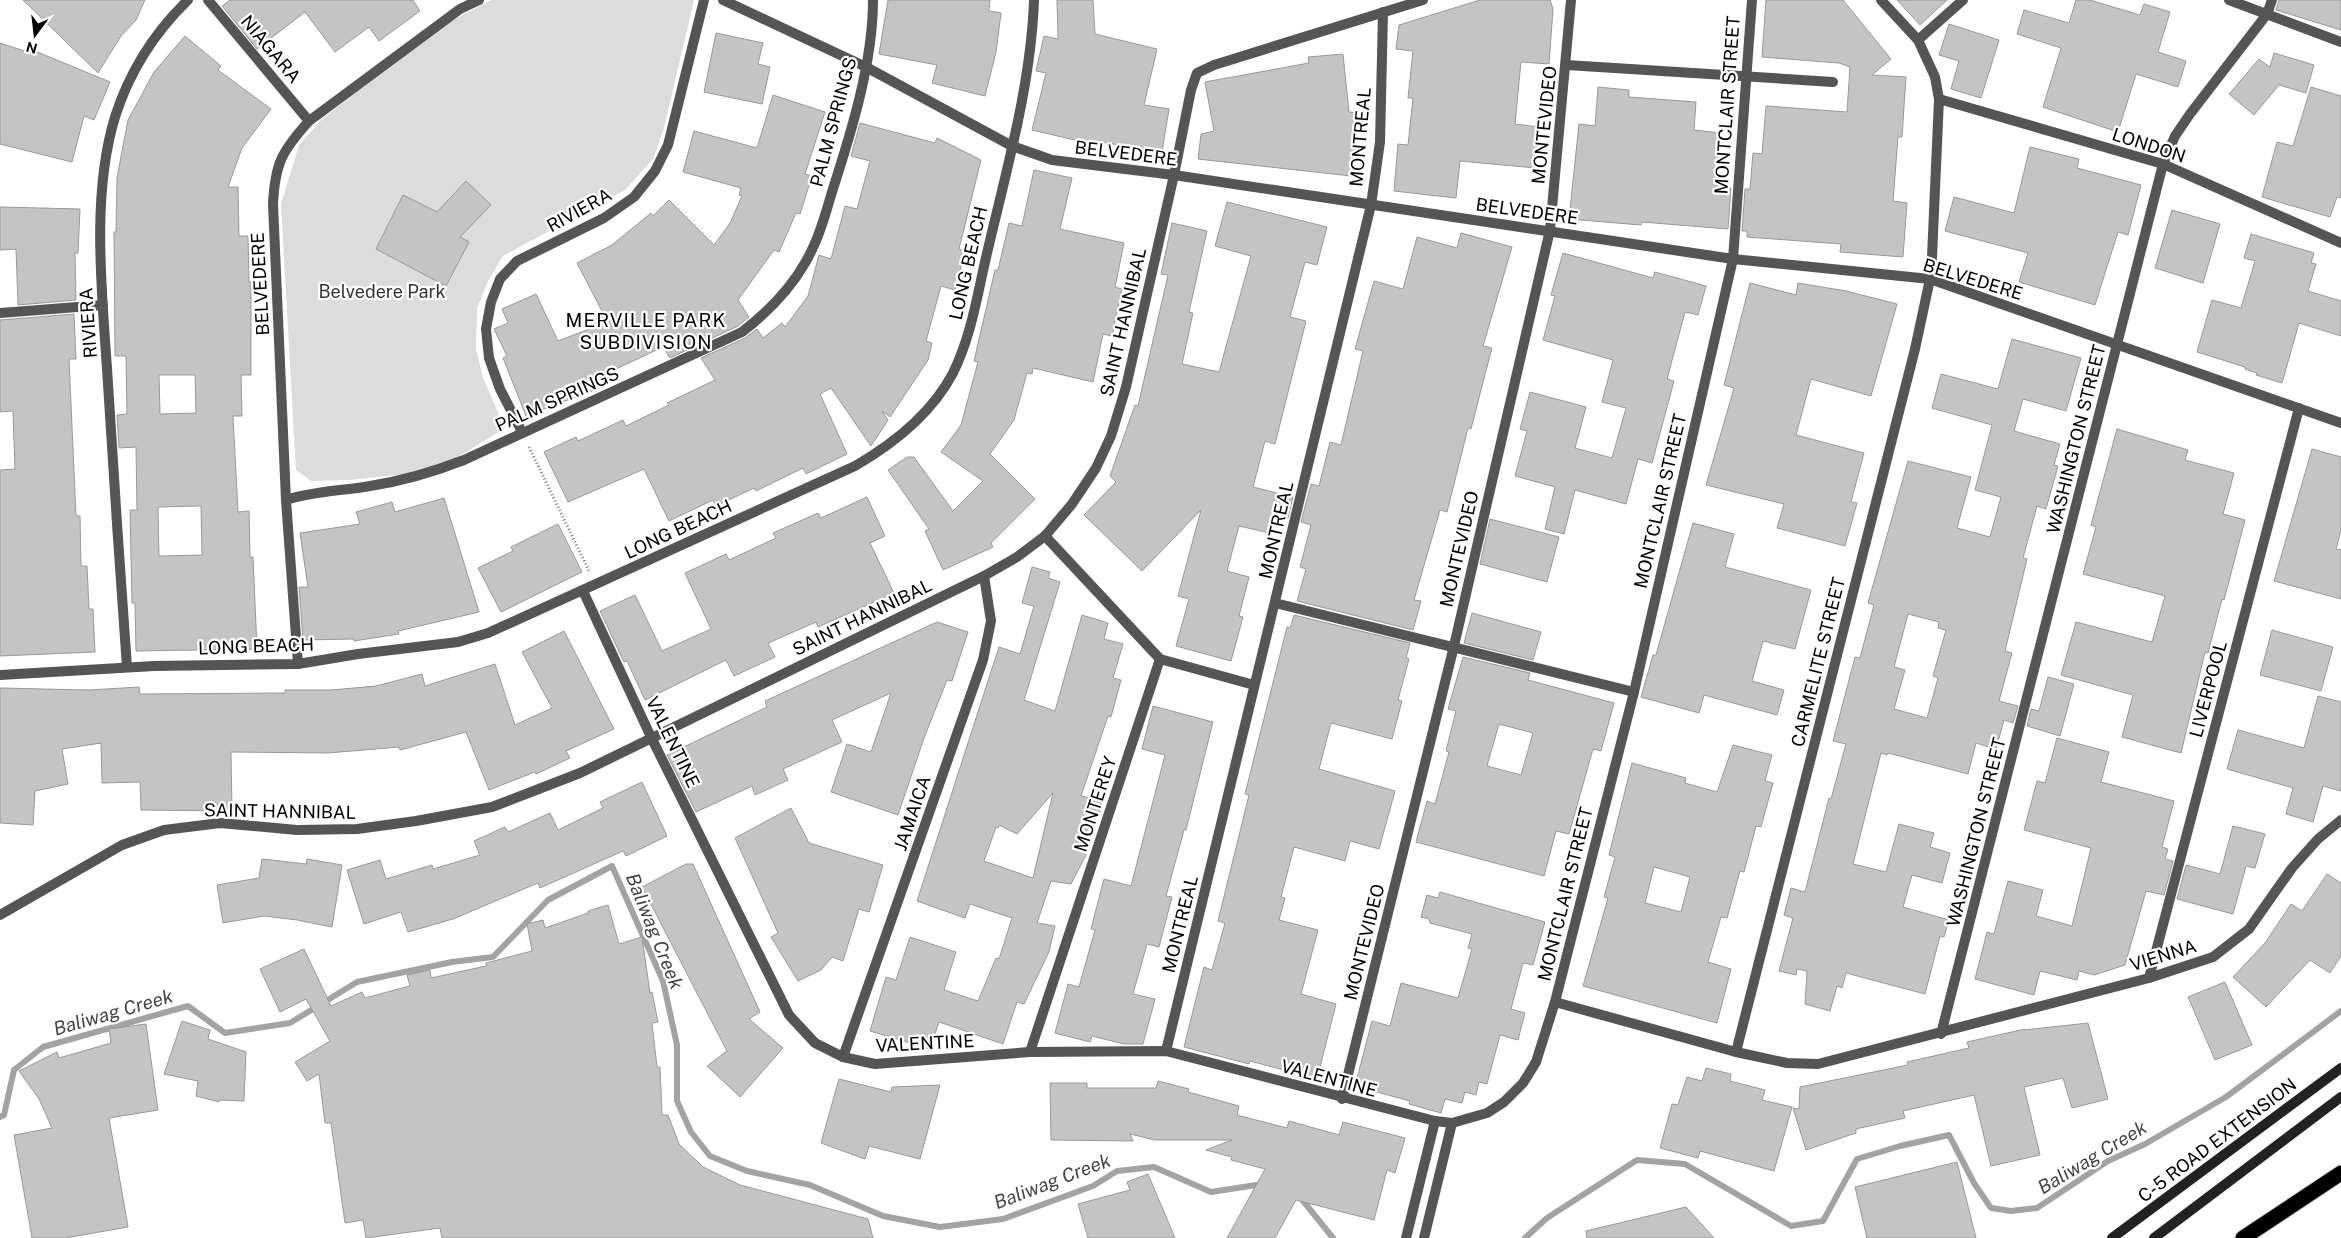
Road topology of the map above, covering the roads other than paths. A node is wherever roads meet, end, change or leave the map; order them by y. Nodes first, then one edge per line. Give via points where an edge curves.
1 (188, 0) edge
2 (208, 0) edge
3 (479, 0) edge
4 (704, 0) edge
5 (723, 0) edge
6 (873, 0) edge
7 (1034, 0) edge
8 (1423, 0) edge
9 (1571, 0) edge
10 (1752, 0) edge
11 (1881, 0) edge
12 (1963, 0) edge
13 (2229, 0) edge
14 (2272, 0) edge
15 (1383, 12) junction
16 (2267, 14) junction
17 (1918, 40) junction
18 (2341, 42) edge
19 (1567, 65) junction
20 (866, 67) junction
21 (1746, 75) junction
22 (1833, 82) dead end
23 (1939, 99) junction
24 (309, 120) junction
25 (1012, 146) junction
26 (2163, 164) junction
27 (1174, 175) junction
28 (1371, 204) junction
29 (1550, 230) junction
30 (2341, 243) edge
31 (1733, 259) junction
32 (1930, 279) junction
33 (103, 305) junction
34 (0, 313) edge
35 (2118, 344) junction
36 (2299, 408) junction
37 (2341, 423) edge
38 (522, 432) junction
39 (286, 500) junction
40 (1045, 536) junction
41 (984, 576) junction
42 (583, 591) junction
43 (1275, 603) junction
44 (1454, 646) junction
45 (1160, 659) junction
46 (298, 664) junction
47 (127, 667) junction
48 (0, 675) edge
49 (1254, 685) junction
50 (1634, 692) junction
51 (652, 737) junction
52 (2341, 820) edge
53 (0, 915) edge
54 (2149, 978) junction
55 (1555, 1002) junction
56 (1941, 1034) junction
57 (1166, 1051) junction
58 (1030, 1052) junction
59 (1736, 1052) junction
60 (843, 1057) junction
61 (2341, 1068) edge
62 (2341, 1096) edge
63 (1342, 1099) junction
64 (1435, 1121) junction
65 (1452, 1123) junction
66 (2341, 1173) edge
67 (1406, 1238) edge
68 (1424, 1238) edge
69 (2112, 1238) edge
70 (2154, 1238) edge
71 (2243, 1238) edge

1 - 33 street, RIVIERA via 148,47 115,117 103,180 100,258
2 - 24 street, NIAGARA
3 - 24 street, BELVEDERE via 460,9
4 - 38 street, RIVIERA via 668,145 655,171 634,196 604,218 517,261 500,279 486,329 489,358 500,389
5 - 20 street, BELVEDERE
6 - 20 street, PALM SPRINGS
7 - 25 street, LONG BEACH via 1030,51
8 - 15 street, SAINT HANNIBAL
9 - 19 street, MONTEVIDEO
10 - 21 street, MONTCLAIR STREET
11 - 17 street
12 - 17 street
13 - 16 street
14 - 16 street, WASHINGTON STREET
15 - 27 street, SAINT HANNIBAL via 1197,73 1190,90
15 - 28 street, MONTREAL via 1380,142
16 - 18 street
16 - 26 street, WASHINGTON STREET via 2190,114 2175,136
17 - 23 street via 1935,77
19 - 21 street
19 - 29 street, MONTEVIDEO
20 - 25 street, BELVEDERE
20 - 38 street, PALM SPRINGS via 842,163 819,235 806,263 770,311 742,332
21 - 22 street
21 - 31 street, MONTCLAIR STREET
23 - 26 street, LONDON
23 - 32 street
24 - 39 street, BELVEDERE via 289,143 278,163 274,189
25 - 27 street, BELVEDERE via 1052,160
25 - 42 street, LONG BEACH via 966,341 952,374 909,429 884,450 855,466
26 - 30 street, LONDON
26 - 35 street, WASHINGTON STREET
27 - 28 street, BELVEDERE
27 - 40 street, SAINT HANNIBAL via 1126,387 1110,436 1096,468
28 - 29 street, BELVEDERE
28 - 43 street, MONTREAL
29 - 31 street, BELVEDERE
29 - 44 street, MONTEVIDEO
31 - 32 street, BELVEDERE
31 - 50 street, MONTCLAIR STREET
32 - 35 street, BELVEDERE
32 - 59 street, CARMELITE STREET
33 - 34 street
33 - 47 street, RIVIERA
35 - 36 street, BELVEDERE
35 - 56 street, WASHINGTON STREET
36 - 37 street, BELVEDERE
36 - 54 street, LIVERPOOL
38 - 39 street, PALM SPRINGS via 423,476 304,494
39 - 46 street, BELVEDERE
40 - 41 street, SAINT HANNIBAL
40 - 45 street
41 - 51 street, SAINT HANNIBAL
41 - 60 street, JAMAICA via 991,621 984,660
42 - 46 street, LONG BEACH via 488,633 458,642
42 - 51 street, VALENTINE
43 - 44 street
43 - 49 street, MONTREAL
44 - 50 street
44 - 63 street, MONTEVIDEO
45 - 49 street
45 - 58 street, MONTEREY
46 - 47 street, LONG BEACH
47 - 48 street, LONG BEACH
49 - 57 street, MONTREAL
50 - 55 street, MONTCLAIR STREET
51 - 53 street, SAINT HANNIBAL via 580,773 492,807 357,829 297,830 220,823 164,830 122,845
51 - 60 street, VALENTINE via 789,1015 815,1043
52 - 54 street, VIENNA via 2318,839 2292,868 2249,929 2229,946 2204,960
54 - 56 street, VIENNA
55 - 59 street
55 - 65 street via 1536,1062 1523,1084 1487,1113
56 - 59 street via 1818,1064 1787,1063
57 - 58 street, VALENTINE
57 - 63 street, VALENTINE
58 - 60 street, VALENTINE via 875,1064
61 - 69 main road, C-5 ROAD EXTENSION
62 - 70 main road
63 - 64 street, VALENTINE
64 - 65 street, VALENTINE
64 - 67 street
65 - 68 street
66 - 71 highway

